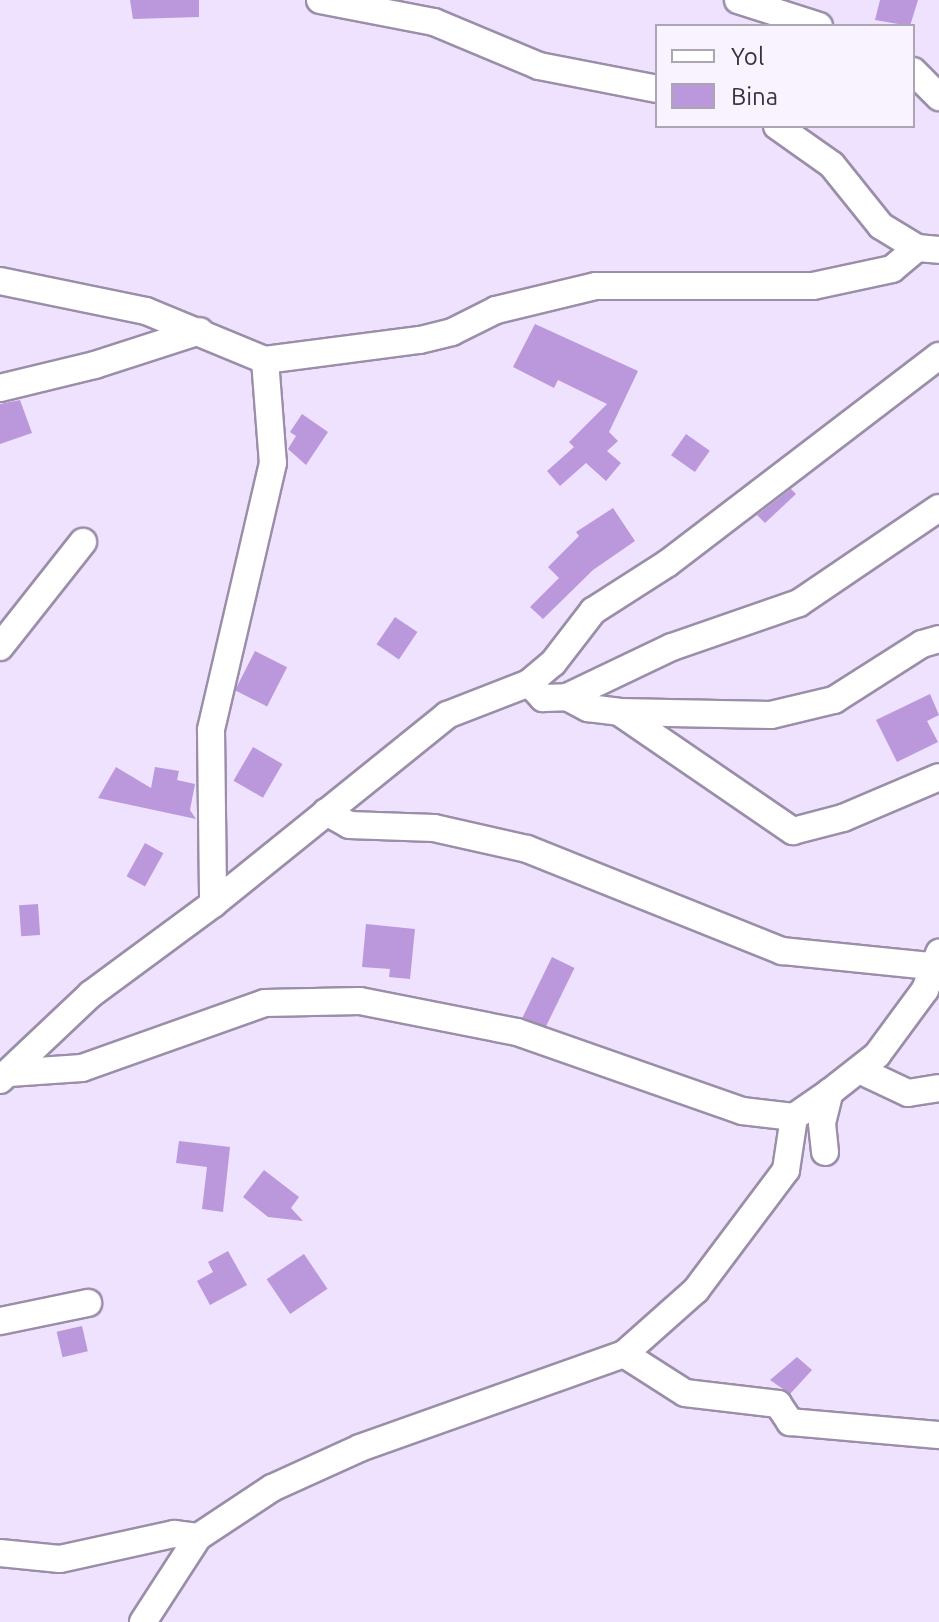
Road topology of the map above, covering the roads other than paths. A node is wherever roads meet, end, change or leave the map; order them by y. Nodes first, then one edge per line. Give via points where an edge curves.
1 (320, 0) edge
2 (738, 0) edge
3 (813, 24) edge
4 (915, 73) edge
5 (655, 89) edge
6 (939, 97) edge
7 (780, 128) edge
8 (928, 249) edge
9 (0, 281) edge
10 (200, 331) junction
11 (939, 356) edge
12 (265, 360) junction
13 (0, 388) edge
14 (939, 508) edge
15 (83, 542) dead end
16 (939, 639) edge
17 (0, 647) edge
18 (529, 683) junction
19 (567, 697) junction
20 (619, 712) junction
21 (939, 777) edge
22 (326, 812) junction
23 (213, 904) junction
24 (937, 962) edge
25 (859, 1070) junction
26 (4, 1077) edge
27 (939, 1088) edge
28 (830, 1092) junction
29 (794, 1117) junction
30 (825, 1152) dead end
31 (88, 1303) dead end
32 (0, 1321) edge
33 (624, 1354) junction
34 (939, 1435) edge
35 (198, 1537) junction
36 (0, 1553) edge
37 (143, 1622) edge

1 - 5 street via 434,22 539,66
2 - 3 street
4 - 6 street
7 - 8 street via 832,165 881,226
8 - 12 street via 892,269 813,286 596,286 496,310 452,332 420,340
9 - 10 street via 146,311
10 - 12 street
10 - 13 street
11 - 18 street via 668,563 593,611 553,663
12 - 23 street via 273,463 211,730
14 - 19 street via 799,603 672,647
15 - 17 street
16 - 20 street via 922,644 834,700 771,715
18 - 19 street via 543,698
18 - 22 street via 447,715
19 - 20 street via 588,708
20 - 21 street via 793,831 843,818
22 - 23 street
22 - 24 street via 349,825 434,828 527,849 782,951
23 - 26 street via 91,994
24 - 25 street via 917,1001 877,1055
25 - 27 street via 908,1093
25 - 28 street
26 - 29 street via 82,1068 265,1003 360,1001 517,1032 742,1111
28 - 29 street
28 - 30 street via 822,1123
29 - 33 street via 786,1170 696,1290
31 - 32 street
33 - 34 street via 685,1393 778,1404 790,1422
33 - 35 street via 360,1448 272,1488
35 - 36 street via 174,1534 60,1559
35 - 37 street

